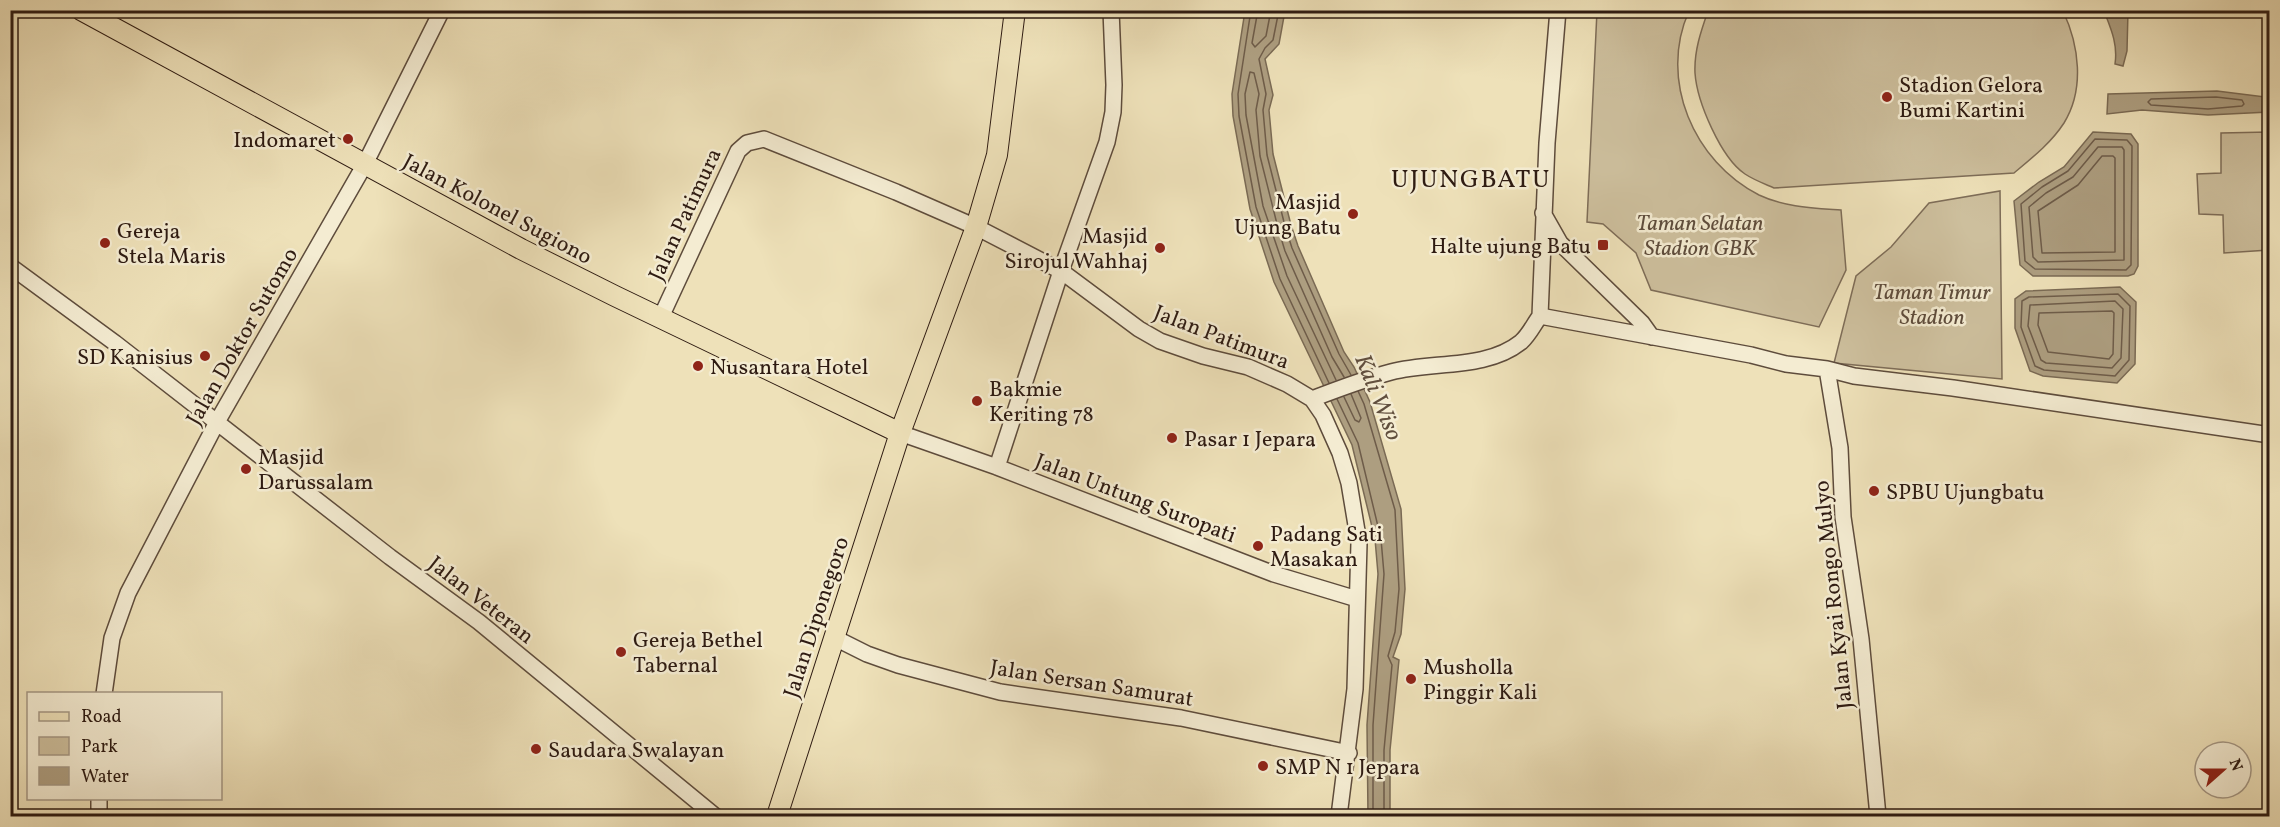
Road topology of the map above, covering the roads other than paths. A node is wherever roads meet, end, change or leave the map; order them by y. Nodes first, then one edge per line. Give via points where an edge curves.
1 (81, 10) edge
2 (442, 10) edge
3 (1015, 10) edge
4 (1111, 10) edge
5 (1558, 10) edge
6 (365, 164) junction
7 (1543, 213) junction
8 (976, 228) junction
9 (10, 267) edge
10 (1060, 271) junction
11 (1540, 315) junction
12 (661, 317) junction
13 (1652, 337) junction
14 (1827, 369) junction
15 (1318, 397) junction
16 (217, 422) junction
17 (900, 433) junction
18 (2270, 435) edge
19 (997, 467) junction
20 (1357, 599) junction
21 (833, 637) junction
22 (104, 692) edge
23 (1349, 753) junction
24 (99, 800) edge
25 (99, 816) edge
26 (715, 816) edge
27 (777, 816) edge
28 (1339, 816) edge
29 (1878, 816) edge

1 - 6 main road, Jalan Kolonel Sugiono
2 - 6 street, Jalan Doktor Sutomo
3 - 8 main road, Jalan Diponegoro via 997,155
4 - 10 street via 1113,112 1107,142
5 - 7 street
6 - 12 main road, Jalan Kolonel Sugiono via 531,254
6 - 16 street, Jalan Doktor Sutomo
7 - 11 street
7 - 13 street via 1560,243
8 - 10 street, Jalan Patimura
8 - 12 street, Jalan Patimura via 896,192 764,139 757,140 738,152
8 - 17 main road, Jalan Diponegoro
9 - 16 street, Jalan Veteran
10 - 15 street, Jalan Patimura via 1153,337 1203,356 1248,367
10 - 19 street
11 - 13 street
11 - 15 street via 1522,340 1505,352 1369,378
12 - 17 main road, Jalan Kolonel Sugiono
13 - 14 street
14 - 18 street
14 - 29 street, Jalan Kyai Rongo Mulyo via 1840,448 1843,517 1861,639
15 - 20 street, Jalan Patimura via 1349,483 1359,543
16 - 22 street, Jalan Doktor Sutomo via 128,593 112,638
16 - 26 street, Jalan Veteran via 479,622
17 - 19 street, Jalan Untung Suropati
17 - 21 main road, Jalan Diponegoro
19 - 20 street, Jalan Untung Suropati via 1274,574
20 - 23 street, Jalan Patimura
21 - 23 street, Jalan Sersan Samurat via 898,665 1000,692 1181,718
21 - 27 main road, Jalan Diponegoro
23 - 28 street, Jalan Patimura
24 - 25 street

